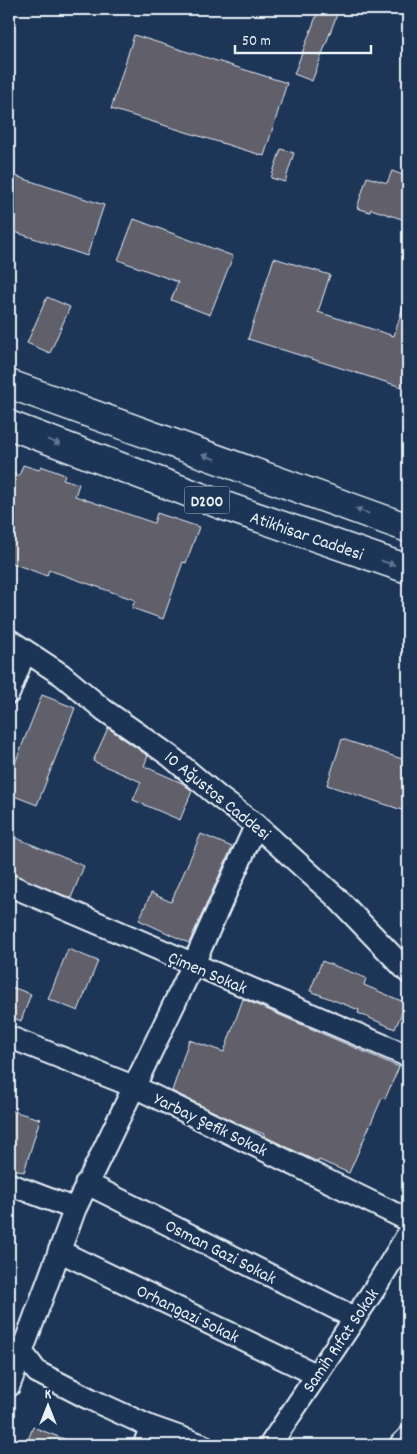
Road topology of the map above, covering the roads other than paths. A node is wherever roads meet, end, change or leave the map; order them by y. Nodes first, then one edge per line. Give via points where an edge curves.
1 (9, 384) edge
2 (9, 425) edge
3 (408, 528) edge
4 (408, 569) edge
5 (17, 646) edge
6 (9, 693) edge
7 (256, 825) junction
8 (9, 885) edge
9 (193, 965) junction
10 (408, 972) edge
11 (9, 1037) edge
12 (408, 1056) edge
13 (134, 1087) junction
14 (86, 1183) junction
15 (9, 1184) edge
16 (75, 1209) junction
17 (408, 1220) edge
18 (408, 1234) edge
19 (59, 1251) junction
20 (355, 1318) junction
21 (15, 1349) edge
22 (317, 1375) junction
23 (9, 1386) edge
24 (147, 1436) edge
25 (408, 1437) edge
26 (202, 1445) edge
27 (270, 1445) edge
28 (400, 1445) edge

3 -> 1 highway, D200
2 -> 4 highway, Atikhisar Caddesi / D200 via 219,504
5 - 6 street
5 - 7 street, 10 Ağustos Caddesi via 62,675
7 - 9 street
7 - 10 street, 10 Ağustos Caddesi via 336,897
8 - 9 street, Çimen Sokak
9 - 12 street, Çimen Sokak
9 - 13 street
11 - 13 street, Yarbay Şefik Sokak
13 - 14 street
13 - 17 street, Yarbay Şefik Sokak
14 - 16 street
14 - 20 street, Osman Gazi Sokak
15 - 16 street
16 - 19 street
18 - 20 street, Samih Rıfat Sokak
19 - 21 street
19 - 22 street, Orhangazi Sokak
20 - 22 street, Samih Rıfat Sokak
21 - 23 street
21 - 24 street via 37,1372 90,1399
22 - 27 street, Samih Rıfat Sokak
24 - 26 street
25 - 28 street

